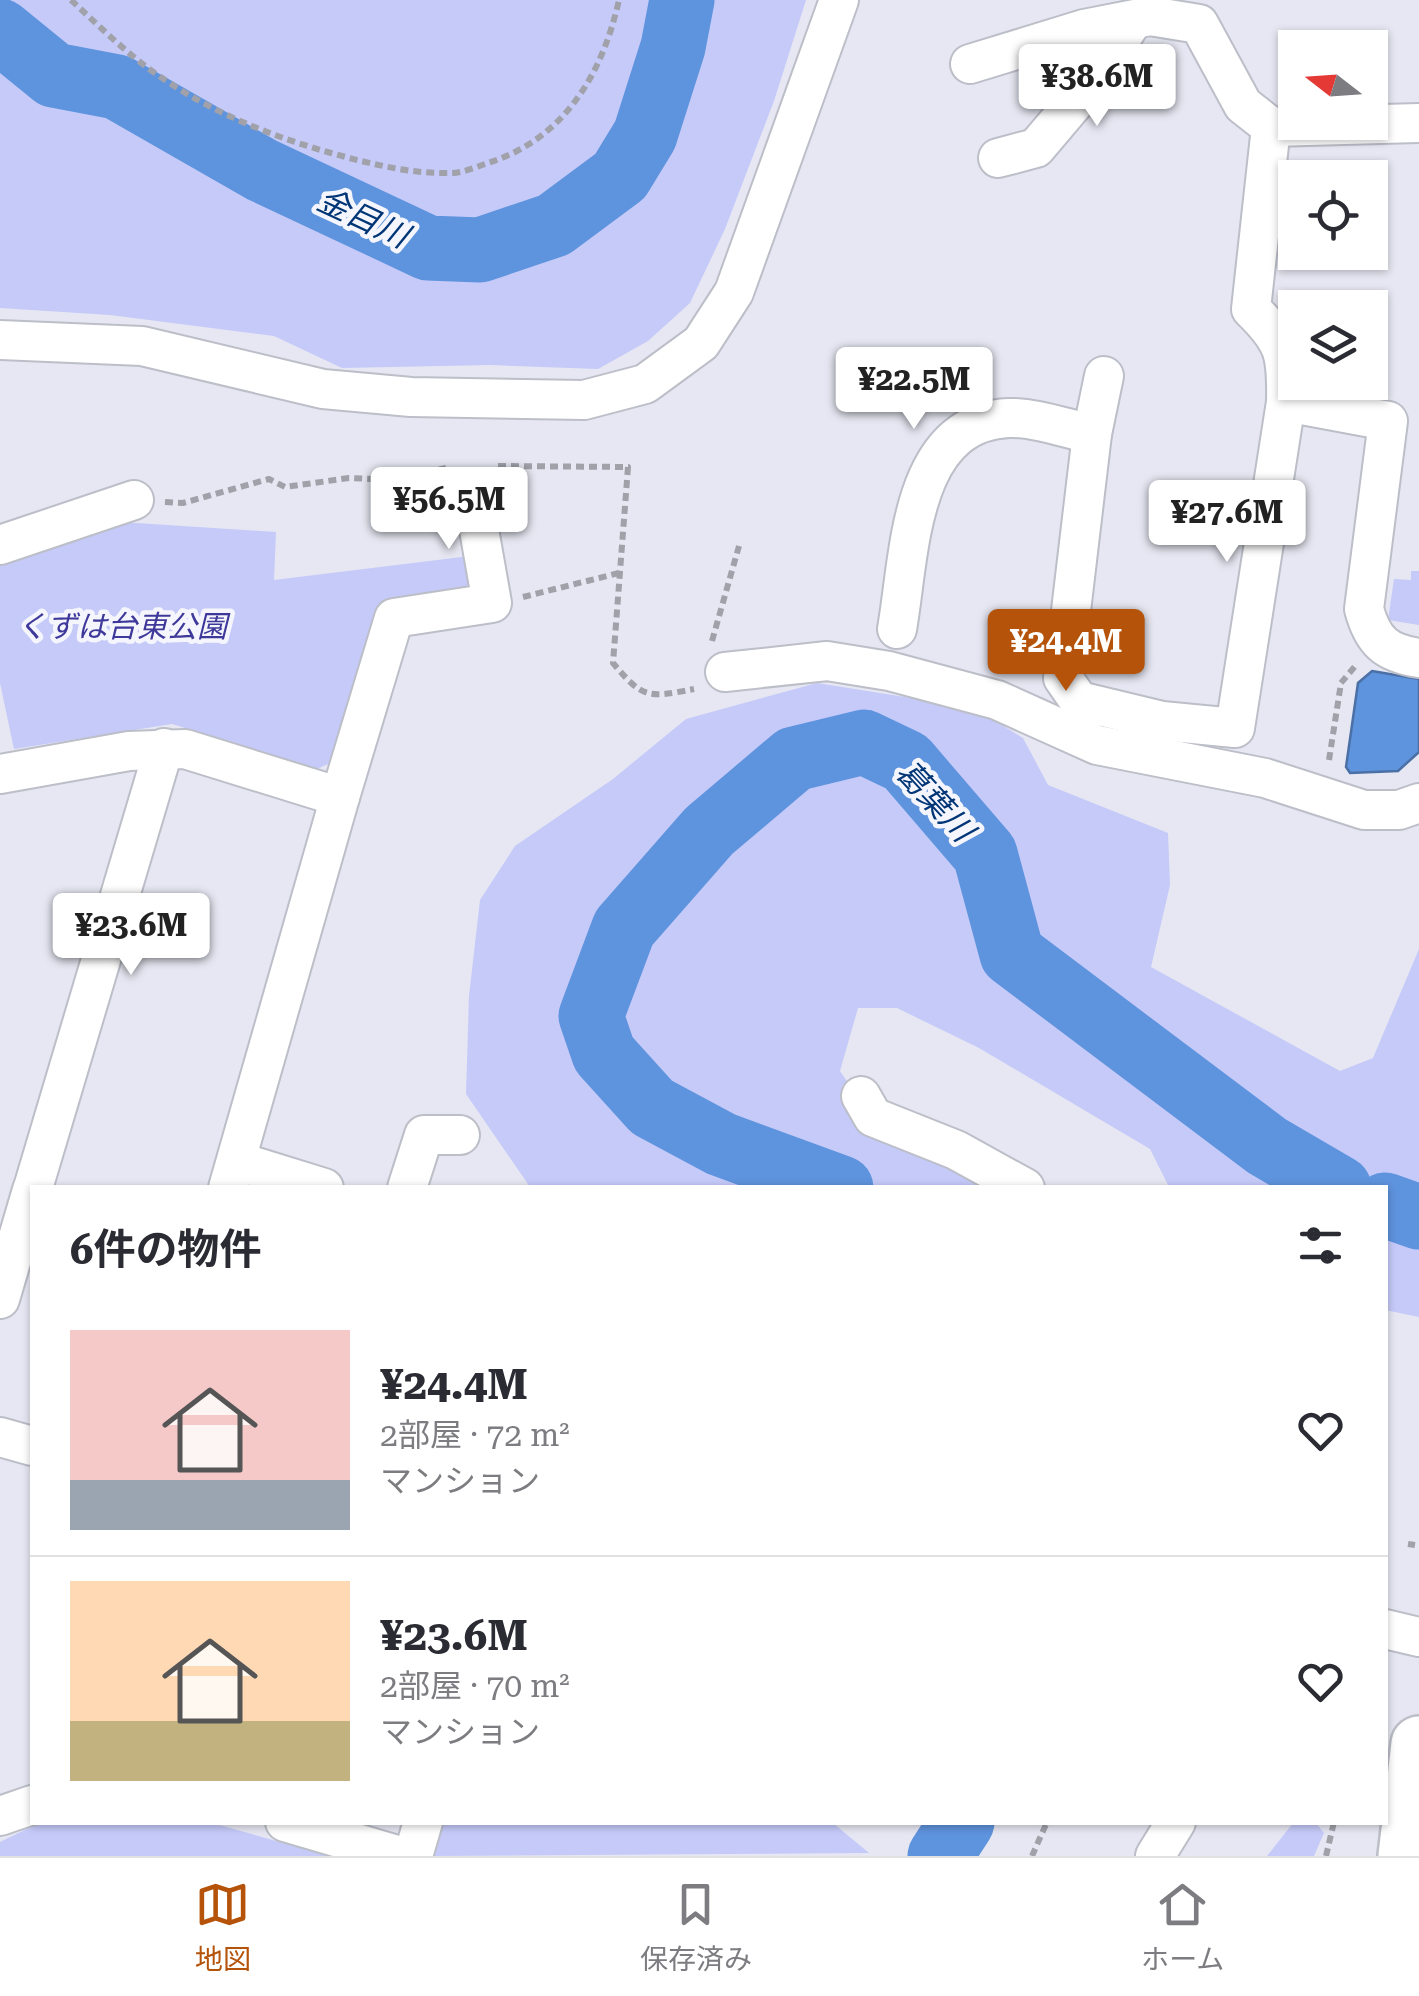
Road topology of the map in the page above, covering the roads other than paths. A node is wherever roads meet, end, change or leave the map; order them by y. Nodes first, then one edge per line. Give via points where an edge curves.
1 (839, 0) edge
2 (1134, 20) junction
3 (970, 64) dead end
4 (1419, 122) edge
5 (1270, 127) junction
6 (998, 158) dead end
7 (0, 340) edge
8 (1104, 376) dead end
9 (1286, 402) junction
10 (1092, 434) junction
11 (469, 475) road end
12 (134, 500) road end
13 (0, 545) edge
14 (897, 629) dead end
15 (1419, 658) edge
16 (717, 662) road end
17 (1159, 738) junction
18 (164, 748) junction
19 (0, 774) edge
20 (340, 797) junction
21 (1419, 803) edge
22 (861, 1096) dead end
23 (460, 1135) dead end
24 (232, 1174) edge
25 (34, 1185) edge
26 (304, 1185) edge
27 (408, 1185) edge
28 (1020, 1185) edge
29 (30, 1199) edge
30 (0, 1299) edge
31 (0, 1437) edge
32 (30, 1445) edge
33 (1388, 1630) edge
34 (1419, 1637) edge
35 (1419, 1744) edge
36 (30, 1806) edge
37 (0, 1816) edge
38 (295, 1825) edge
39 (421, 1825) edge
40 (1174, 1825) edge
41 (400, 1856) edge
42 (413, 1856) edge
43 (1155, 1856) edge
44 (1406, 1856) edge

1 - 7 street via 734,292 701,343 645,384 584,400 411,397 323,390 142,346
2 - 3 street
2 - 5 street via 1198,24 1243,106
2 - 6 street via 1098,76 1036,148
4 - 5 street
5 - 9 street via 1251,308 1277,334 1287,361
8 - 10 street
9 - 15 street via 1388,421 1364,610 1386,650
9 - 17 street via 1235,728
10 - 14 street via 1008,418 966,431 943,449 923,482
10 - 17 street via 1063,678 1080,701
11 - 20 street via 492,603 394,618
12 - 13 street
16 - 17 street via 827,661 889,670 997,700 1097,745
17 - 21 street via 1310,790 1330,803 1364,810
18 - 19 street
18 - 20 street
18 - 25 street
20 - 24 street
22 - 28 street via 873,1117
23 - 27 street via 424,1135
24 - 26 street
29 - 30 street
31 - 32 street
33 - 34 street
35 - 44 highway
36 - 37 street
38 - 41 street
39 - 42 street
40 - 43 street

